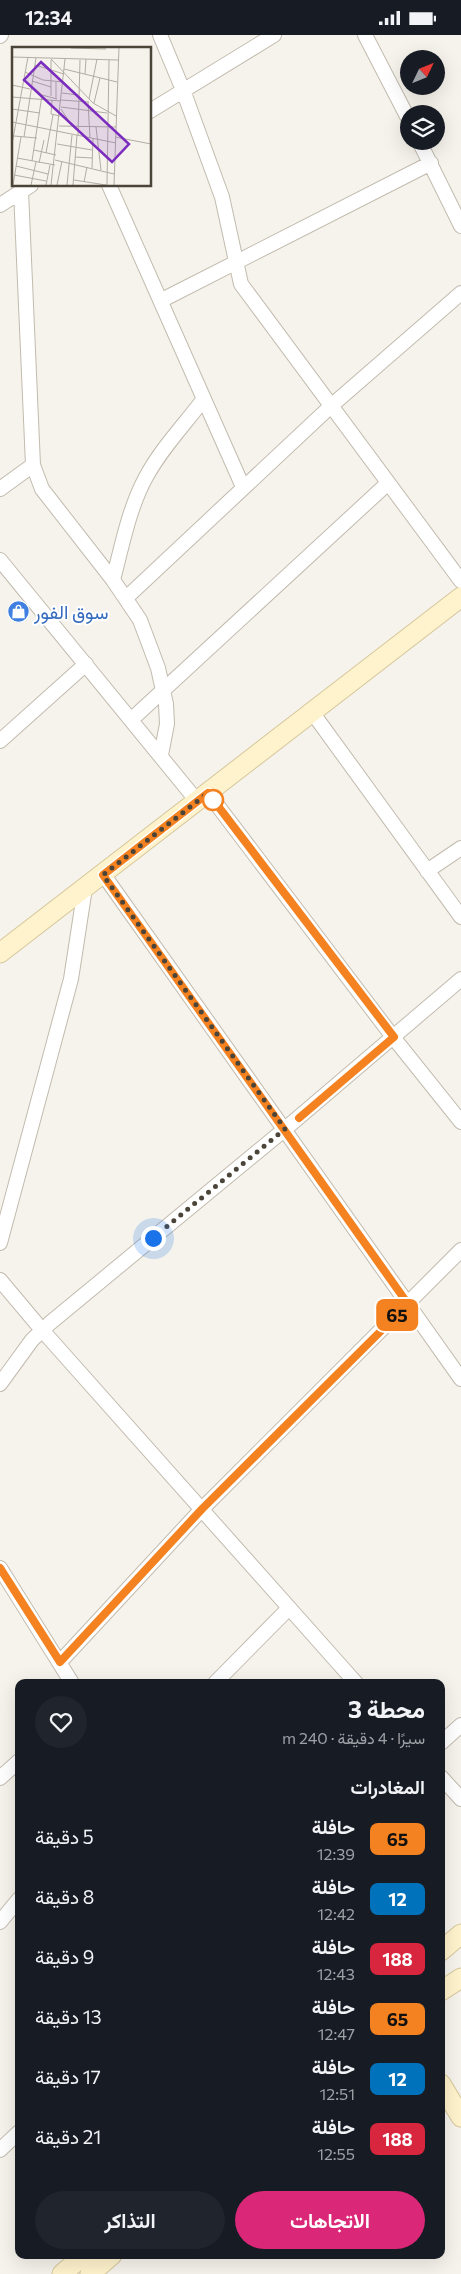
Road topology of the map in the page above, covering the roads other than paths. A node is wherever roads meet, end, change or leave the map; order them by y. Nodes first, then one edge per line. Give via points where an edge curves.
1 (160, 35) edge
2 (274, 35) edge
3 (365, 35) edge
4 (183, 90) junction
5 (401, 105) edge
6 (151, 110) edge
7 (424, 150) edge
8 (431, 163) junction
9 (109, 186) edge
10 (26, 188) edge
11 (0, 205) edge
12 (461, 226) edge
13 (236, 263) junction
14 (461, 293) edge
15 (162, 300) junction
16 (203, 400) junction
17 (331, 406) junction
18 (33, 465) junction
19 (388, 483) junction
20 (243, 487) junction
21 (0, 489) edge
22 (0, 560) edge
23 (113, 580) junction
24 (461, 581) edge
25 (461, 597) edge
26 (126, 598) junction
27 (86, 664) junction
28 (163, 691) junction
29 (312, 712) junction
30 (132, 719) junction
31 (0, 741) edge
32 (161, 755) junction
33 (203, 797) junction
34 (461, 848) edge
35 (427, 871) junction
36 (103, 875) junction
37 (85, 888) junction
38 (461, 917) edge
39 (0, 953) edge
40 (461, 979) edge
41 (394, 1037) junction
42 (461, 1122) edge
43 (285, 1129) junction
44 (0, 1243) edge
45 (461, 1251) edge
46 (0, 1280) edge
47 (408, 1304) junction
48 (42, 1330) junction
49 (461, 1379) edge
50 (0, 1385) edge
51 (202, 1509) junction
52 (0, 1568) edge
53 (289, 1608) junction
54 (60, 1662) junction
55 (70, 1679) edge
56 (219, 1679) edge
57 (352, 1679) edge
58 (461, 1725) edge
59 (445, 1739) edge
60 (15, 1765) edge
61 (0, 1778) edge
62 (445, 1781) edge
63 (461, 1799) edge
64 (15, 1904) edge
65 (0, 1922) edge
66 (461, 1934) edge
67 (445, 1948) edge
68 (461, 1978) edge
69 (445, 1988) edge
70 (445, 2091) edge
71 (461, 2117) edge
72 (15, 2137) edge
73 (0, 2150) edge
74 (79, 2259) edge
75 (107, 2259) edge
76 (62, 2274) edge
77 (90, 2274) edge

1 - 4 street
2 - 4 street
3 - 5 street
4 - 6 street
4 - 13 street via 222,197
7 - 8 street
8 - 12 street
8 - 13 street
9 - 15 street
10 - 11 street
10 - 18 street
13 - 15 street
13 - 17 street via 247,294
14 - 17 street
15 - 16 street
16 - 20 street
16 - 23 street via 145,479 136,497
17 - 19 street
17 - 20 street
18 - 21 street
18 - 23 street via 42,489
19 - 24 street
19 - 28 street
20 - 26 street
22 - 27 street
23 - 26 street
25 - 29 street
26 - 28 street via 150,645
27 - 30 street
27 - 31 street
28 - 30 street
28 - 32 street via 166,724
29 - 33 street
29 - 35 street
30 - 32 street
32 - 33 street
33 - 36 street
33 - 41 street
34 - 35 street
35 - 38 street
36 - 37 street
36 - 43 street
37 - 39 street
37 - 44 street via 71,979
40 - 41 street
41 - 42 street
41 - 43 street
43 - 47 street
43 - 48 street
45 - 47 street
46 - 48 street
47 - 49 street
47 - 51 street
48 - 50 street
48 - 51 street
51 - 53 street
51 - 54 street
52 - 54 street
53 - 56 street
53 - 57 street
54 - 55 street
58 - 59 street
60 - 61 street
62 - 63 street
64 - 65 street
66 - 67 street
68 - 69 street
70 - 71 street
72 - 73 street
74 - 76 street
75 - 77 street

